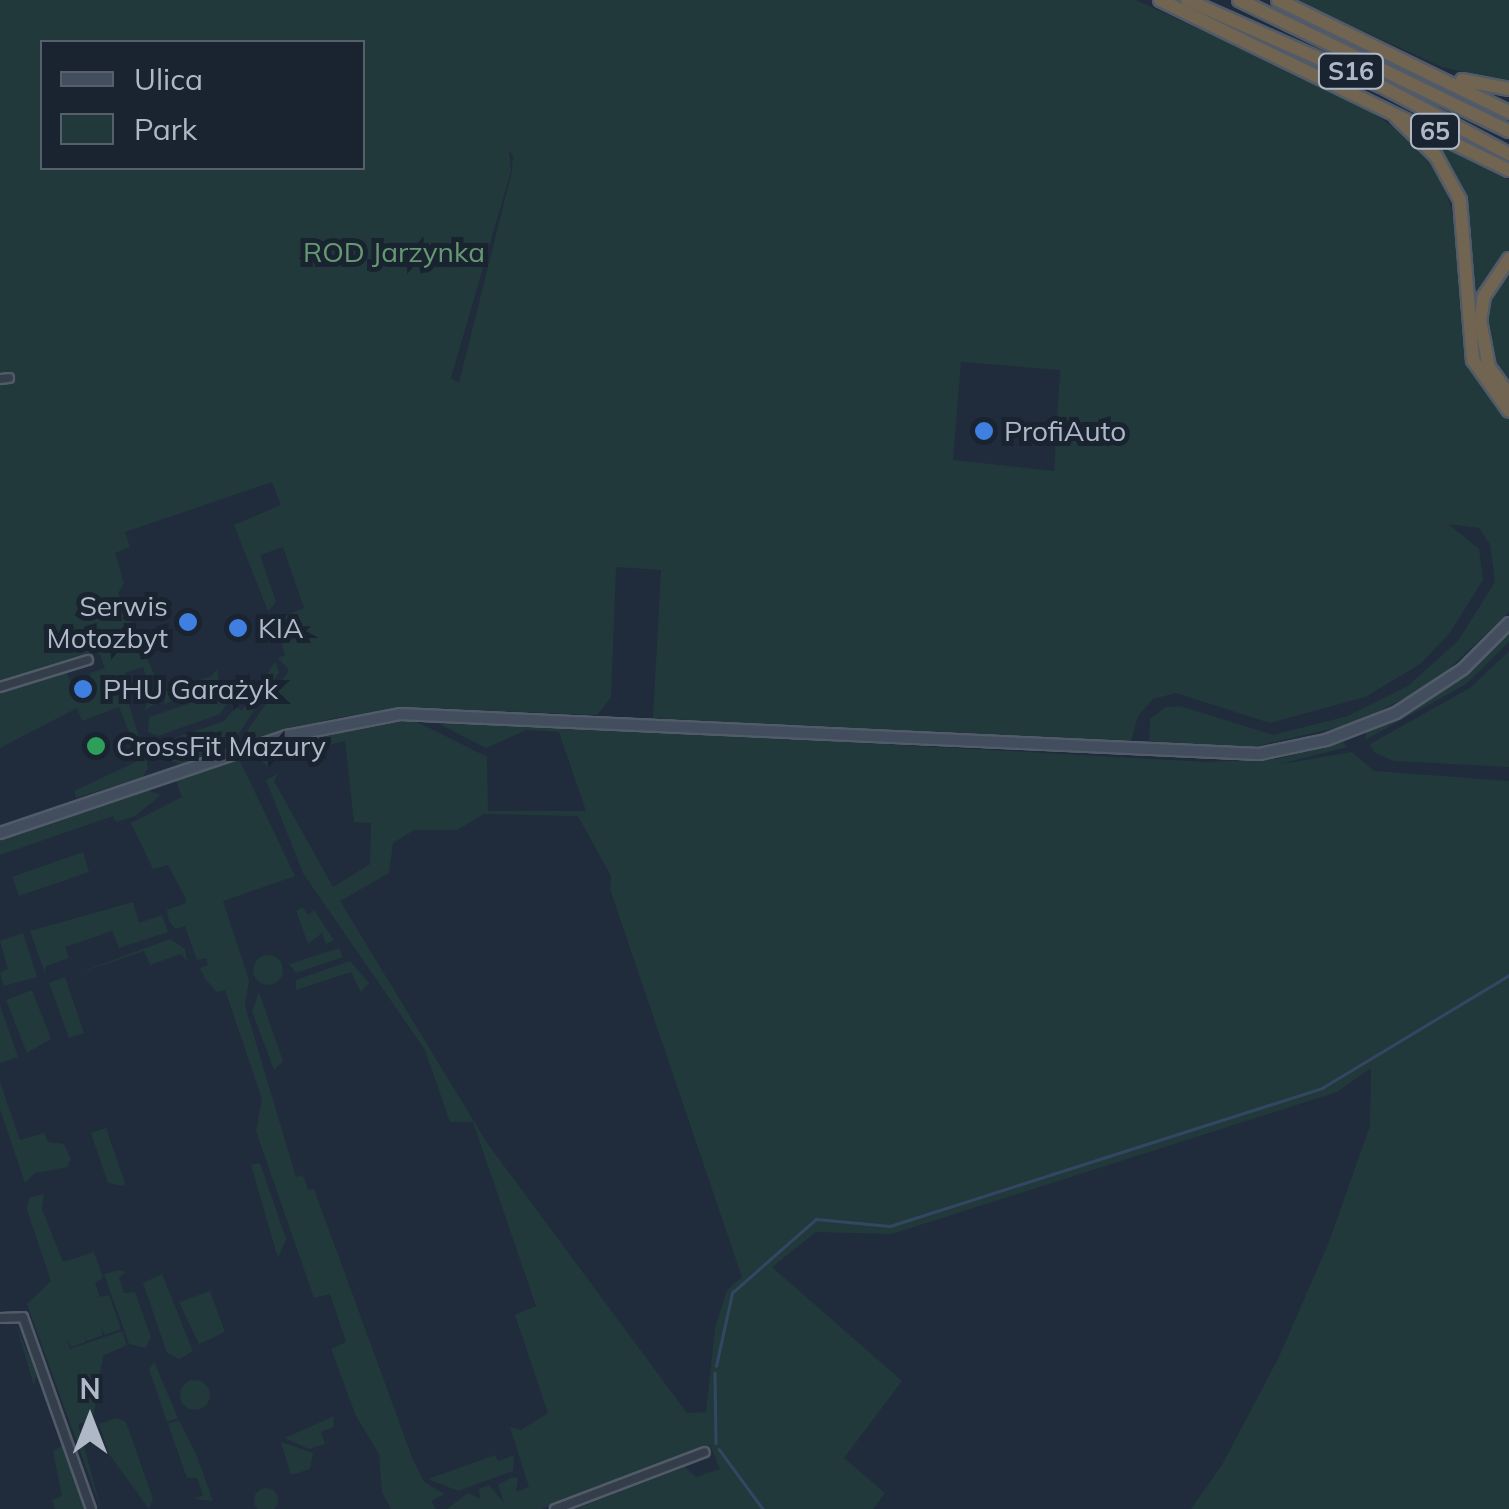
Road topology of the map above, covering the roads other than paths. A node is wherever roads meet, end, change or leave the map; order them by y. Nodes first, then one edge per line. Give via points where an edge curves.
1 (1160, 0) edge
2 (1187, 0) edge
3 (1239, 0) edge
4 (1278, 0) edge
5 (1438, 74) junction
6 (1509, 89) edge
7 (1361, 93) junction
8 (1509, 112) edge
9 (1509, 131) edge
10 (1509, 154) edge
11 (1509, 170) edge
12 (1509, 259) edge
13 (1509, 395) edge
14 (1509, 411) edge
15 (1509, 624) edge
16 (88, 660) dead end
17 (0, 687) edge
18 (0, 833) edge
19 (0, 1318) edge
20 (706, 1452) dead end
21 (91, 1509) edge
22 (554, 1509) edge

1 - 7 highway, 65
2 - 10 highway, S16 via 1381,86
3 - 9 highway, S16
4 - 5 highway, S16
5 - 6 highway
5 - 8 highway, S16
7 - 11 highway, 65
7 - 14 highway via 1419,136 1453,183 1468,238 1473,360
12 - 13 highway via 1484,296 1480,320 1489,367
15 - 18 main road via 1463,669 1396,713 1326,740 1259,754 436,713 341,722
16 - 17 street
19 - 21 street via 18,1314 26,1322
20 - 22 street

